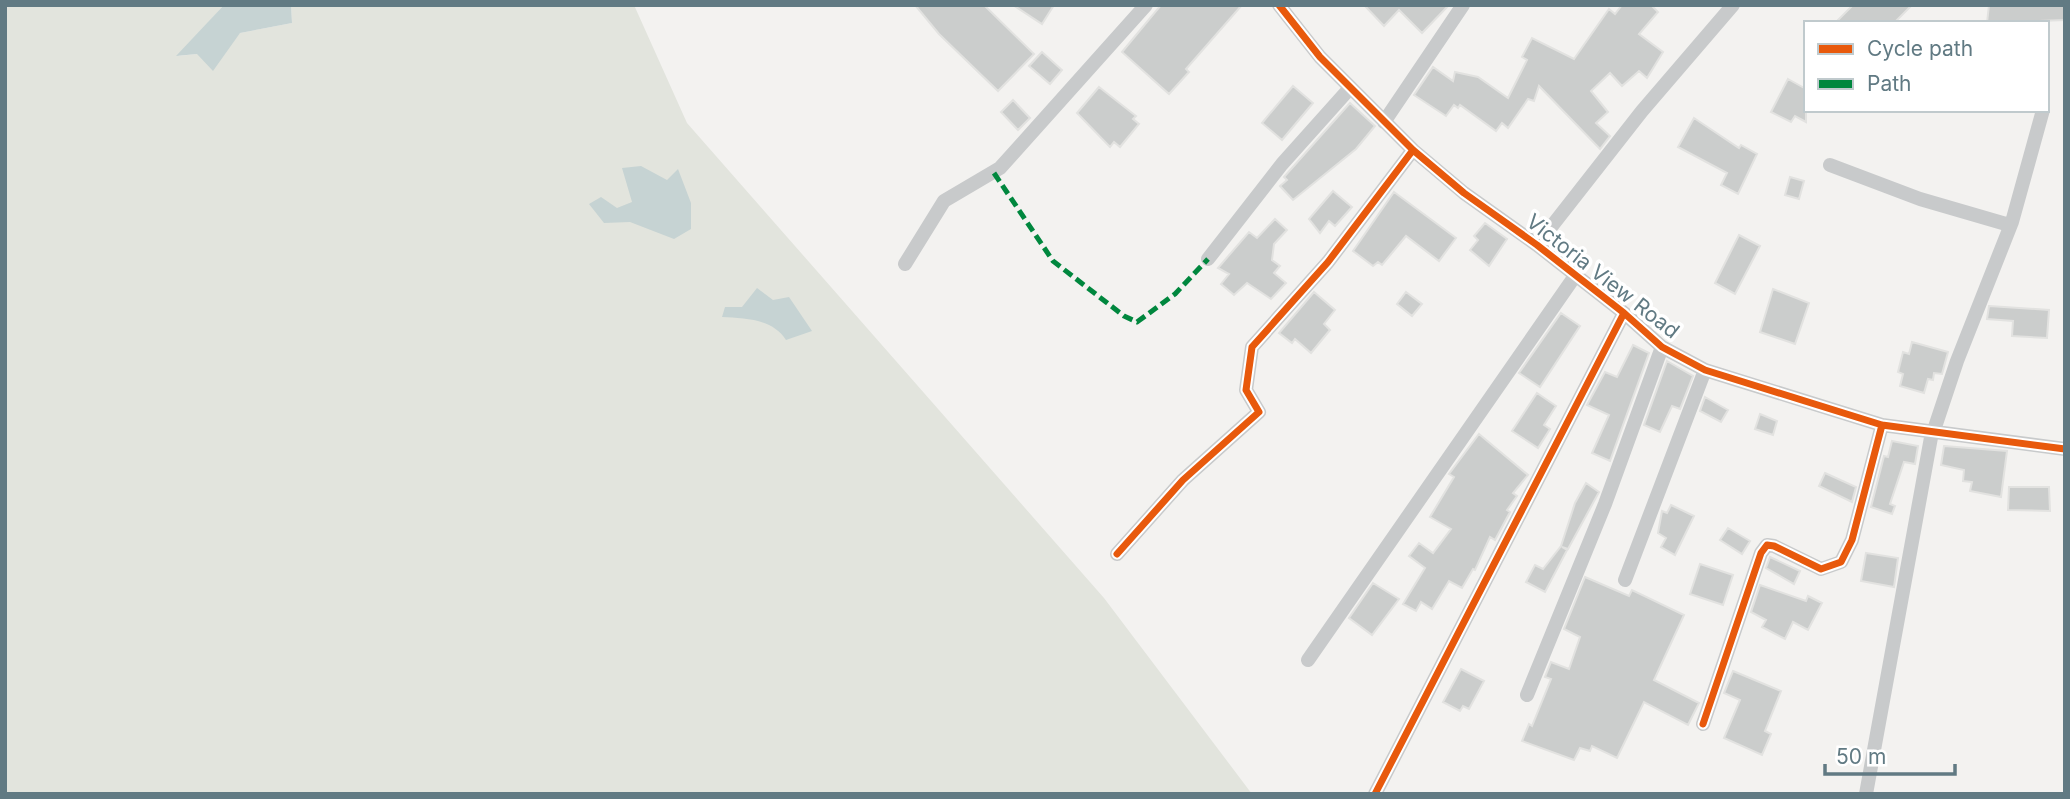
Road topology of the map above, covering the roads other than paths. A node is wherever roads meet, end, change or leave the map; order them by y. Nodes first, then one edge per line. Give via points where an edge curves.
1 (1146, 5) edge
2 (1279, 5) edge
3 (1463, 5) edge
4 (1733, 5) edge
5 (1350, 88) junction
6 (2042, 112) edge
7 (1384, 122) junction
8 (1413, 150) junction
9 (1830, 165) dead end
10 (2012, 222) junction
11 (1537, 245) junction
12 (1208, 259) dead end
13 (905, 264) dead end
14 (1576, 276) junction
15 (1624, 313) junction
16 (1662, 347) junction
17 (1705, 370) junction
18 (1882, 425) junction
19 (1933, 431) junction
20 (2065, 449) edge
21 (1116, 554) dead end
22 (1625, 580) dead end
23 (1308, 660) dead end
24 (1527, 695) dead end
25 (1703, 724) dead end
26 (1376, 794) edge
27 (1866, 794) edge

1 - 13 street via 1000,168 944,201
2 - 5 street, Victoria View Road
3 - 7 street
4 - 11 street
5 - 7 street, Victoria View Road
5 - 12 street via 1282,164
6 - 10 street
7 - 8 street, Victoria View Road
8 - 11 street, Victoria View Road
8 - 21 street via 1328,262 1252,347 1245,390 1259,412 1183,480
9 - 10 street via 1920,199
10 - 19 street
11 - 14 street, Victoria View Road
14 - 15 street, Victoria View Road
14 - 23 street
15 - 16 street, Victoria View Road
15 - 26 street
16 - 17 street, Victoria View Road
16 - 24 street via 1605,504
17 - 18 street, Victoria View Road
17 - 22 street
18 - 19 street, Victoria View Road
18 - 25 street via 1852,540 1841,562 1821,569 1774,546 1764,548
19 - 20 street, Victoria View Road
19 - 27 street

